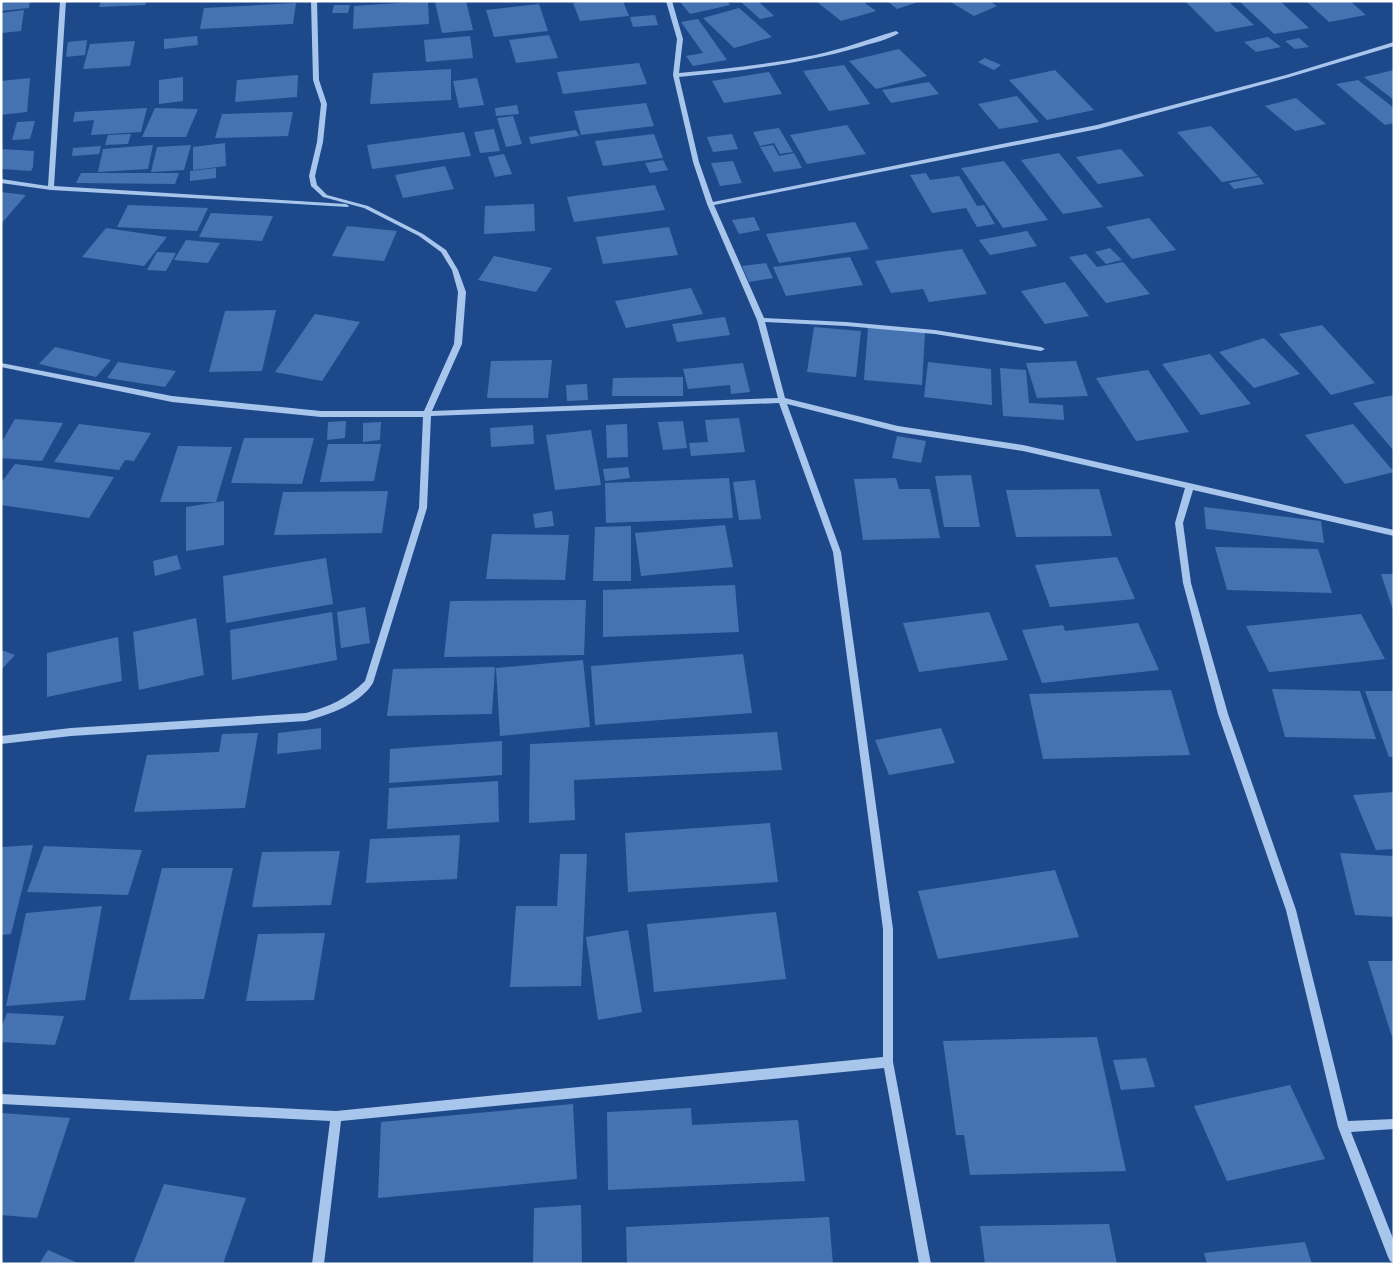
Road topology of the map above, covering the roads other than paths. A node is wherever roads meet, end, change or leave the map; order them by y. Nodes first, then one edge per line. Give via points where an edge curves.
1 (64, 1) edge
2 (314, 1) edge
3 (669, 1) edge
4 (896, 33) dead end
5 (1394, 44) edge
6 (676, 75) junction
7 (1, 181) edge
8 (52, 188) junction
9 (710, 204) junction
10 (366, 207) junction
11 (761, 320) junction
12 (1041, 348) dead end
13 (4, 366) edge
14 (1, 374) edge
15 (782, 400) junction
16 (427, 414) junction
17 (1190, 486) junction
18 (1394, 533) edge
19 (1, 740) edge
20 (888, 1062) junction
21 (1, 1099) edge
22 (336, 1116) junction
23 (1394, 1124) edge
24 (1344, 1127) junction
25 (1394, 1257) edge
26 (318, 1264) edge
27 (925, 1264) edge

1 - 8 street
2 - 10 street via 316,80 324,104 312,176 314,186 324,196
3 - 6 street via 680,39
4 - 6 street via 836,53 788,63
5 - 9 street via 1288,76 1098,126
6 - 9 street via 696,162
7 - 8 street
8 - 10 street
9 - 11 street
10 - 16 street via 422,235 444,251 462,292 458,344
11 - 12 street via 935,332
11 - 15 street
13 - 14 street
13 - 16 street via 172,399 321,414
15 - 16 street
15 - 17 street via 898,429 1023,448
15 - 20 street via 837,552 888,929
16 - 19 street via 423,508 369,683 354,698 335,709 306,717 71,732
17 - 18 street
17 - 24 street via 1179,523 1187,583 1223,714 1291,910
20 - 22 street
20 - 27 street
21 - 22 street
22 - 26 street
23 - 24 street
24 - 25 street

